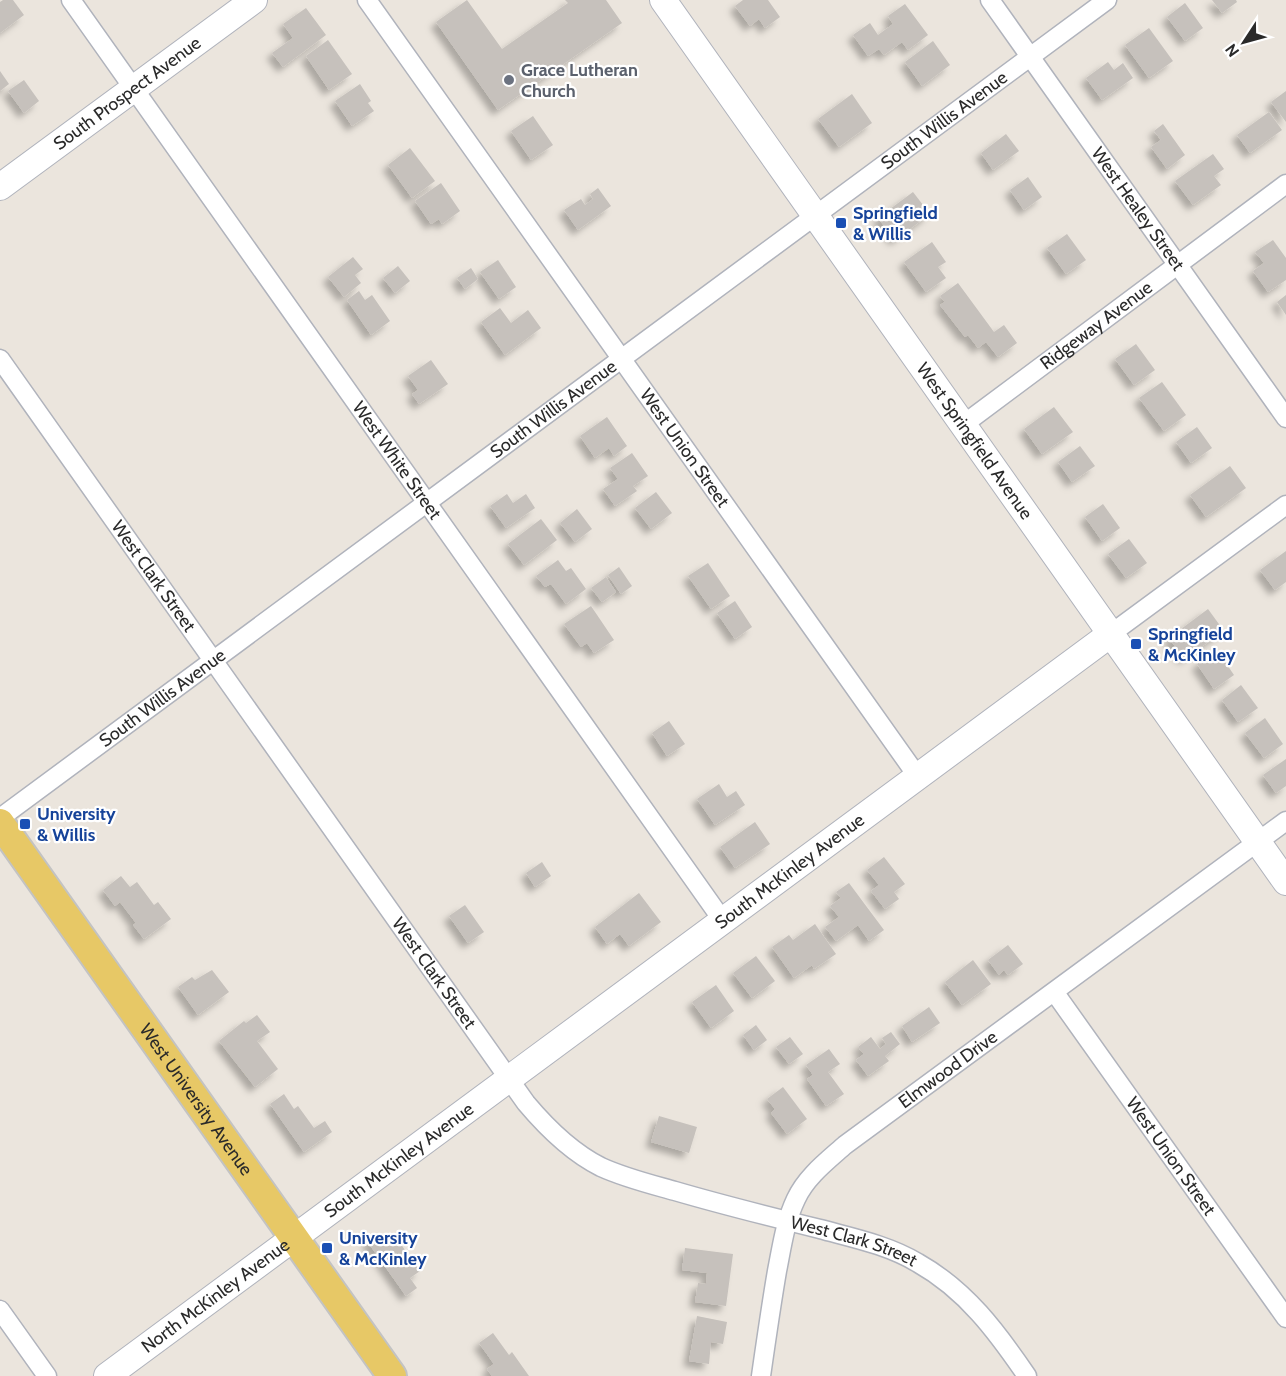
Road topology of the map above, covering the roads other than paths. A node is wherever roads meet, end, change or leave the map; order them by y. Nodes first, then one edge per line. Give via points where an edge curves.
1 (71, 0) edge
2 (254, 0) edge
3 (367, 0) edge
4 (990, 0) edge
5 (1107, 0) edge
6 (671, 3) edge
7 (1030, 56) junction
8 (134, 87) junction
9 (1286, 184) edge
10 (0, 187) edge
11 (816, 215) junction
12 (1177, 263) junction
13 (0, 359) edge
14 (622, 359) junction
15 (1286, 418) edge
16 (964, 424) junction
17 (428, 502) junction
18 (1286, 505) edge
19 (1112, 633) junction
20 (213, 661) junction
21 (918, 777) junction
22 (0, 818) edge
23 (1286, 821) edge
24 (0, 823) edge
25 (1258, 842) junction
26 (1286, 882) edge
27 (723, 921) junction
28 (1055, 993) junction
29 (509, 1078) junction
30 (787, 1221) junction
31 (294, 1237) junction
32 (0, 1310) edge
33 (1286, 1318) edge
34 (47, 1376) edge
35 (107, 1376) edge
36 (392, 1376) edge
37 (761, 1376) edge
38 (1027, 1376) edge

1 - 8 street, West White Street
2 - 8 main road, South Prospect Avenue
3 - 14 street, West Union Street
4 - 7 street, West Healey Street
5 - 7 street, South Willis Avenue
6 - 11 main road, West Springfield Avenue
7 - 11 street, South Willis Avenue
7 - 12 street, West Healey Street
8 - 10 main road, South Prospect Avenue
8 - 17 street, West White Street
9 - 12 street, Ridgeway Avenue
11 - 14 street, South Willis Avenue
11 - 16 main road, West Springfield Avenue
12 - 15 street, West Healey Street
12 - 16 street, Ridgeway Avenue
13 - 20 street, West Clark Street
14 - 17 street, South Willis Avenue
14 - 21 street, West Union Street
16 - 19 main road, West Springfield Avenue
17 - 20 street, South Willis Avenue
17 - 27 street, West White Street
18 - 19 street, South McKinley Avenue
19 - 21 main road, South McKinley Avenue
19 - 25 main road, West Springfield Avenue
20 - 22 street, South Willis Avenue
20 - 29 street, West Clark Street
21 - 27 main road, South McKinley Avenue
23 - 25 street, Elmwood Drive
24 - 31 main road, West University Avenue
25 - 26 main road, West Springfield Avenue
25 - 28 street, Elmwood Drive
27 - 29 main road, South McKinley Avenue
28 - 30 street, Elmwood Drive via 838,1151 806,1182
28 - 33 street, West Union Street
29 - 30 street, West Clark Street via 555,1135 601,1167
29 - 31 main road, South McKinley Avenue
30 - 37 street, Elmwood Drive
30 - 38 street, West Clark Street via 887,1248 918,1262 969,1301
31 - 35 main road, North McKinley Avenue
31 - 36 main road, West University Avenue
32 - 34 street

